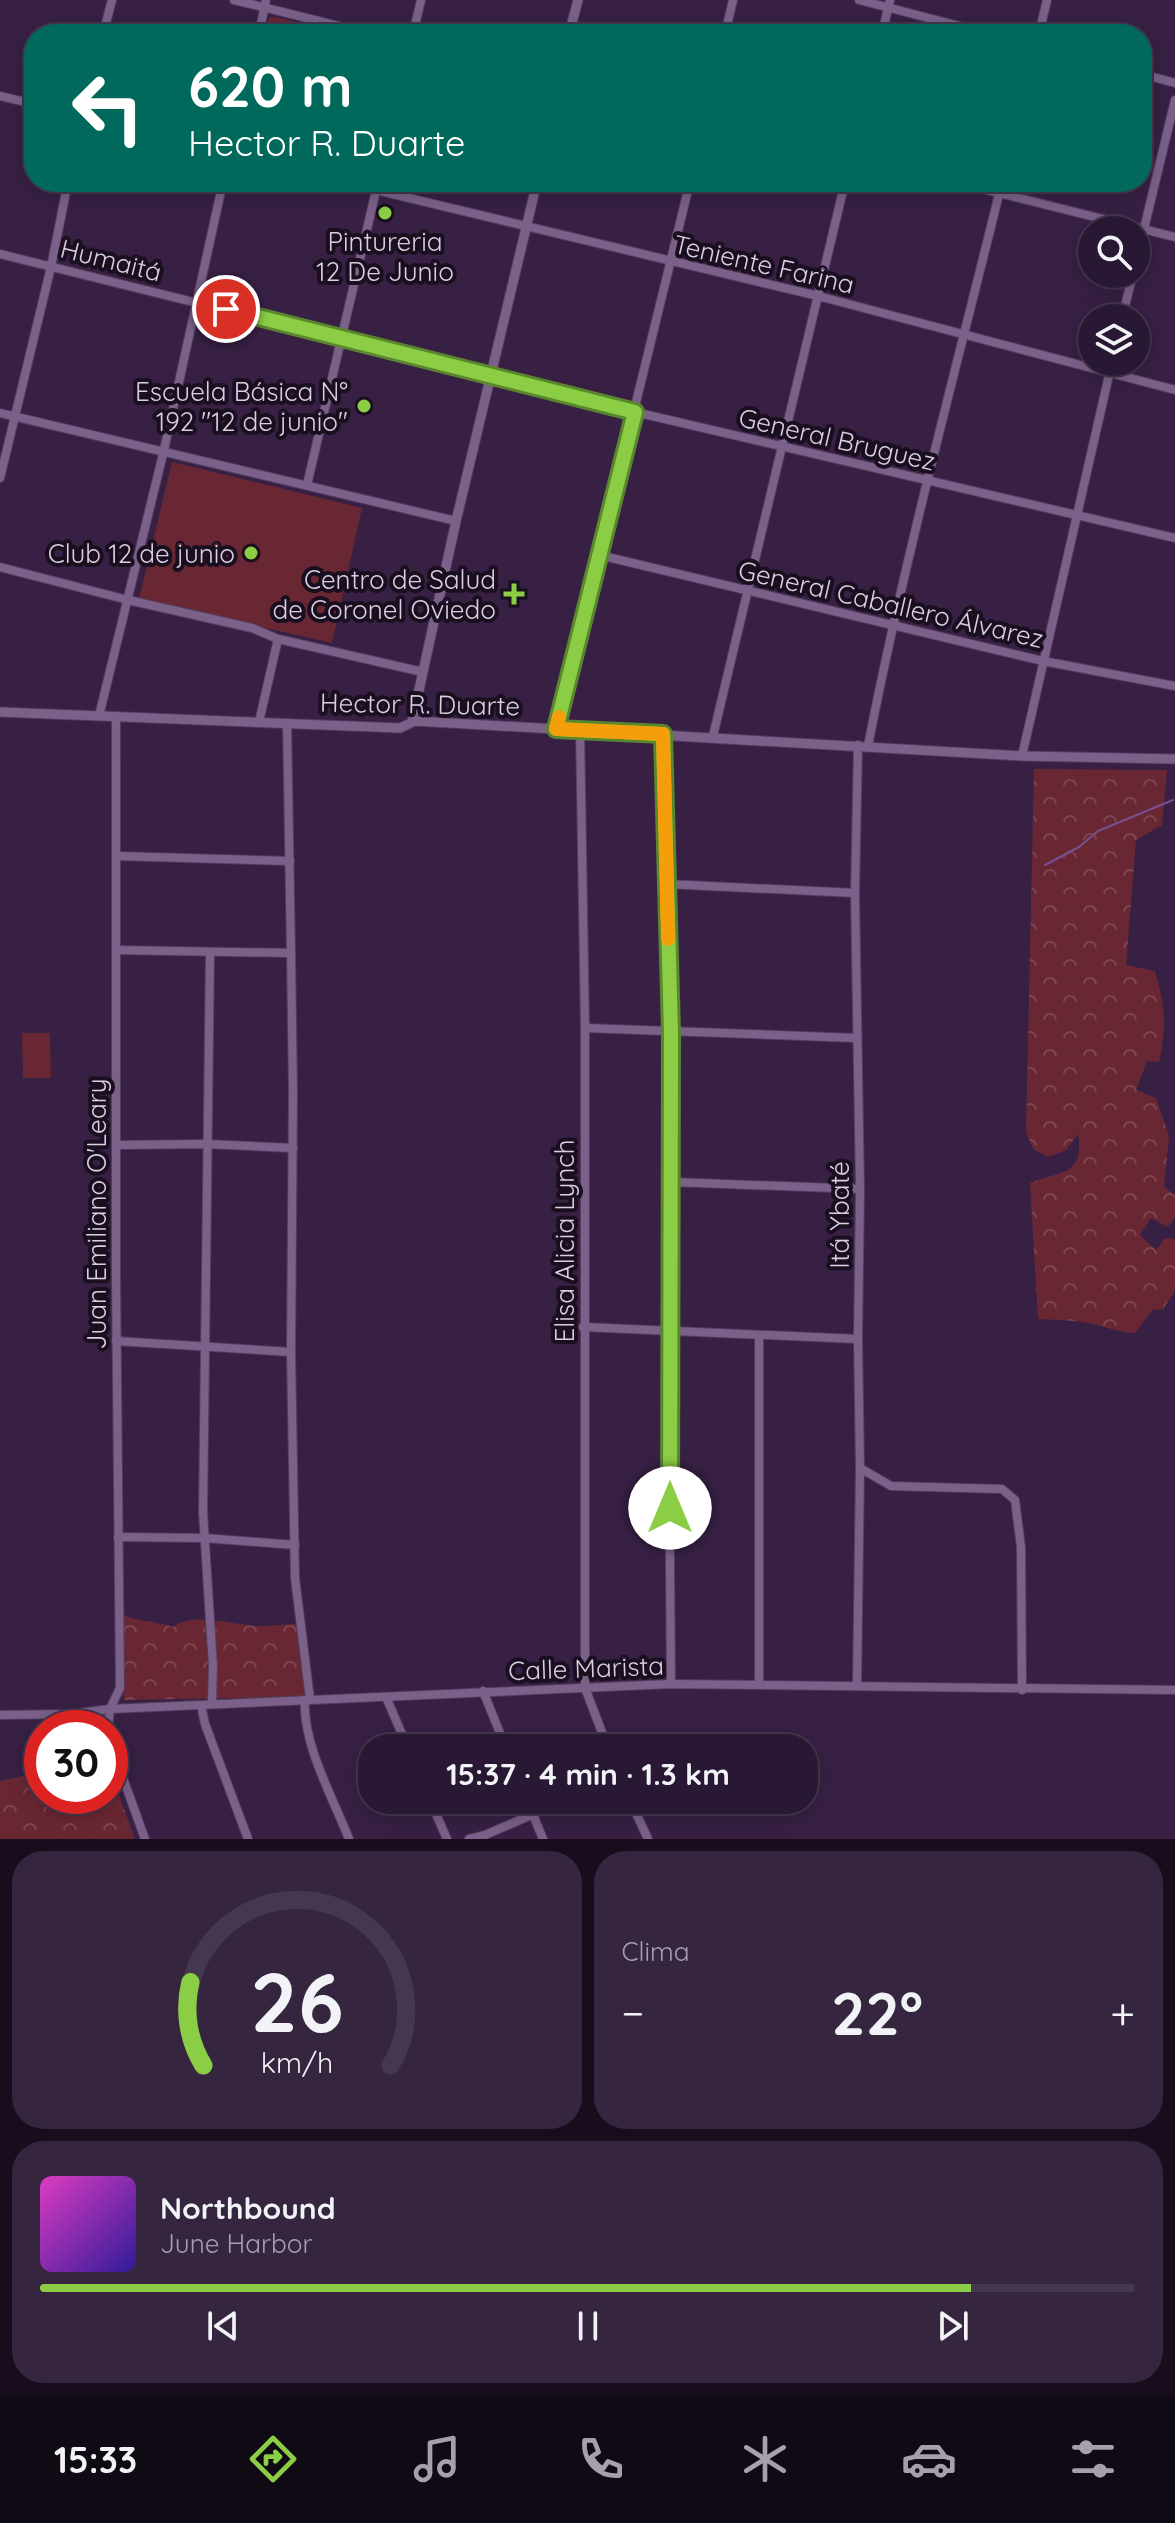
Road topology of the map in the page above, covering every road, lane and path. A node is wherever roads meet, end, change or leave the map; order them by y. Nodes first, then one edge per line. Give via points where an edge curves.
1 (112, 0) edge
2 (234, 0) edge
3 (421, 0) edge
4 (578, 0) edge
5 (733, 0) edge
6 (859, 0) edge
7 (1047, 0) edge
8 (265, 4) edge
9 (889, 4) edge
10 (106, 24) edge
11 (261, 24) edge
12 (336, 24) edge
13 (415, 24) edge
14 (572, 24) edge
15 (727, 24) edge
16 (884, 24) edge
17 (956, 24) edge
18 (1041, 24) edge
19 (1152, 77) edge
20 (1175, 83) edge
21 (0, 96) edge
22 (1175, 100) edge
23 (24, 102) edge
24 (66, 192) edge
25 (221, 192) edge
26 (376, 192) edge
27 (395, 192) edge
28 (535, 192) edge
29 (688, 192) edge
30 (843, 192) edge
31 (989, 192) edge
32 (1000, 192) edge
33 (999, 195) junction
34 (1086, 216) edge
35 (1147, 216) edge
36 (527, 228) junction
37 (1150, 231) edge
38 (1175, 237) edge
39 (0, 254) edge
40 (671, 262) junction
41 (51, 267) junction
42 (818, 296) junction
43 (197, 302) junction
44 (963, 334) junction
45 (341, 338) junction
46 (1078, 364) edge
47 (491, 376) junction
48 (1108, 376) edge
49 (1124, 376) edge
50 (1175, 390) edge
51 (635, 412) junction
52 (0, 413) edge
53 (15, 416) junction
54 (781, 446) junction
55 (164, 450) junction
56 (0, 478) edge
57 (926, 480) junction
58 (307, 485) junction
59 (1075, 516) junction
60 (456, 521) junction
61 (1175, 538) edge
62 (599, 555) junction
63 (0, 567) edge
64 (748, 590) junction
65 (128, 600) junction
66 (891, 624) junction
67 (278, 639) junction
68 (1043, 661) junction
69 (423, 672) junction
70 (1175, 686) edge
71 (0, 712) edge
72 (99, 716) junction
73 (116, 716) junction
74 (259, 722) junction
75 (412, 722) junction
76 (287, 723) junction
77 (556, 729) junction
78 (580, 729) junction
79 (663, 734) junction
80 (713, 736) junction
81 (863, 745) junction
82 (1022, 756) junction
83 (1175, 759) edge
84 (116, 856) junction
85 (290, 861) junction
86 (667, 884) junction
87 (855, 893) junction
88 (116, 950) junction
89 (210, 952) junction
90 (291, 953) junction
91 (585, 1028) junction
92 (671, 1033) junction
93 (856, 1038) junction
94 (206, 1144) junction
95 (116, 1145) junction
96 (293, 1148) junction
97 (671, 1182) junction
98 (860, 1189) junction
99 (583, 1327) junction
100 (668, 1331) junction
101 (759, 1335) junction
102 (858, 1339) junction
103 (116, 1341) junction
104 (206, 1347) junction
105 (291, 1352) junction
106 (860, 1468) junction
107 (118, 1537) junction
108 (204, 1538) junction
109 (295, 1545) junction
110 (671, 1684) junction
111 (759, 1684) junction
112 (857, 1685) junction
113 (585, 1688) junction
114 (1022, 1690) junction
115 (1175, 1690) edge
116 (483, 1691) junction
117 (386, 1697) junction
118 (307, 1700) junction
119 (212, 1704) junction
120 (201, 1705) junction
121 (110, 1709) junction
122 (0, 1715) edge
123 (402, 1734) edge
124 (500, 1734) edge
125 (603, 1734) edge
126 (128, 1792) edge
127 (436, 1814) edge
128 (531, 1814) edge
129 (533, 1814) edge
130 (636, 1814) edge
131 (145, 1839) edge
132 (248, 1839) edge
133 (349, 1839) edge
134 (447, 1839) edge
135 (469, 1839) edge
136 (543, 1839) edge
137 (648, 1839) edge

1 - 10 street
2 - 8 street
3 - 13 street
4 - 14 street
5 - 15 street
6 - 9 street
7 - 18 street
8 - 11 street
8 - 12 street
9 - 16 street
9 - 17 street
19 - 20 street
21 - 23 street
22 - 35 street
24 - 41 street
25 - 43 street
26 - 45 street
27 - 36 street, Teniente Farina
28 - 36 street
29 - 40 street
30 - 42 street
31 - 33 street
32 - 33 street, Itá Ybaté
33 - 34 street
33 - 44 street, Itá Ybaté
36 - 40 street, Teniente Farina
36 - 47 street
37 - 38 street
39 - 41 street, Humaitá
40 - 42 street, Teniente Farina
40 - 51 street
41 - 43 street, Humaitá
41 - 53 street
42 - 44 street, Teniente Farina
42 - 54 street
43 - 45 street, Humaitá
43 - 55 street
44 - 46 street, Teniente Farina
44 - 57 street, Itá Ybaté
45 - 47 street, Humaitá
45 - 58 street
47 - 51 street, General Bruguez
47 - 60 street
48 - 59 street
49 - 50 street, Teniente Farina
51 - 54 street, General Bruguez
51 - 62 street
52 - 53 street
53 - 55 street
53 - 56 street
54 - 57 street, General Bruguez
54 - 64 street
55 - 58 street
55 - 65 street
57 - 59 street, General Bruguez
57 - 66 street, Itá Ybaté
58 - 60 street
59 - 61 street, General Bruguez
59 - 68 street
60 - 69 street
62 - 64 street, General Caballero Álvarez
62 - 77 street
63 - 65 street
64 - 66 street, General Caballero Álvarez
64 - 80 street
65 - 67 street via 252,628
65 - 72 street
66 - 68 street, General Caballero Álvarez
66 - 81 street, Itá Ybaté
67 - 69 street
67 - 74 street
68 - 70 street, General Caballero Álvarez
68 - 82 street
69 - 75 street
71 - 72 street, Hector R. Duarte
72 - 73 street, Hector R. Duarte
73 - 74 street, Hector R. Duarte
73 - 84 street, Juan Emiliano O'Leary
74 - 76 street, Hector R. Duarte
75 - 76 street, Hector R. Duarte via 400,728
75 - 77 street, Hector R. Duarte
76 - 85 street
77 - 78 street, Hector R. Duarte
78 - 79 street, Hector R. Duarte
78 - 91 street, Elisa Alicia Lynch
79 - 80 street, Hector R. Duarte
79 - 86 street
80 - 81 street, Hector R. Duarte
81 - 82 street, Hector R. Duarte
81 - 87 street, Itá Ybaté
82 - 83 street, Hector R. Duarte
84 - 85 street
84 - 88 street, Juan Emiliano O'Leary
85 - 90 street
86 - 87 street
86 - 92 street
87 - 93 street, Itá Ybaté
88 - 89 street
88 - 95 street, Juan Emiliano O'Leary
89 - 90 street
89 - 94 street
90 - 96 street
91 - 92 street
91 - 99 street, Elisa Alicia Lynch
92 - 93 street
92 - 97 street
93 - 98 street, Itá Ybaté
94 - 95 street
94 - 96 street
94 - 104 street
95 - 103 street, Juan Emiliano O'Leary
96 - 105 street
97 - 98 street
97 - 100 street
98 - 102 street, Itá Ybaté
99 - 100 street
99 - 113 street, Elisa Alicia Lynch
100 - 101 street
100 - 110 street
101 - 102 street
101 - 111 street
102 - 106 street, Itá Ybaté
103 - 104 street
103 - 107 street, Juan Emiliano O'Leary
104 - 105 street
104 - 108 street
105 - 109 street
106 - 112 street, Itá Ybaté
106 - 114 street via 891,1486 1002,1489 1015,1500 1021,1547
107 - 108 street
107 - 121 street, Juan Emiliano O'Leary via 120,1688
108 - 109 street
108 - 119 street
109 - 118 street
110 - 111 street, Calle Marista
110 - 113 street, Calle Marista
111 - 112 street, Calle Marista
112 - 114 street, Calle Marista
113 - 116 street, Calle Marista
113 - 125 street, Elisa Alicia Lynch
114 - 115 street, Calle Marista
116 - 117 street, Calle Marista
116 - 124 street
117 - 118 street, Calle Marista
117 - 123 street
118 - 119 street, Calle Marista
118 - 133 street via 308,1737
119 - 120 street, Calle Marista
120 - 121 street, Calle Marista
120 - 132 street
121 - 122 street, Calle Marista
126 - 131 street
127 - 134 street
128 - 135 street
129 - 136 street
130 - 137 street

